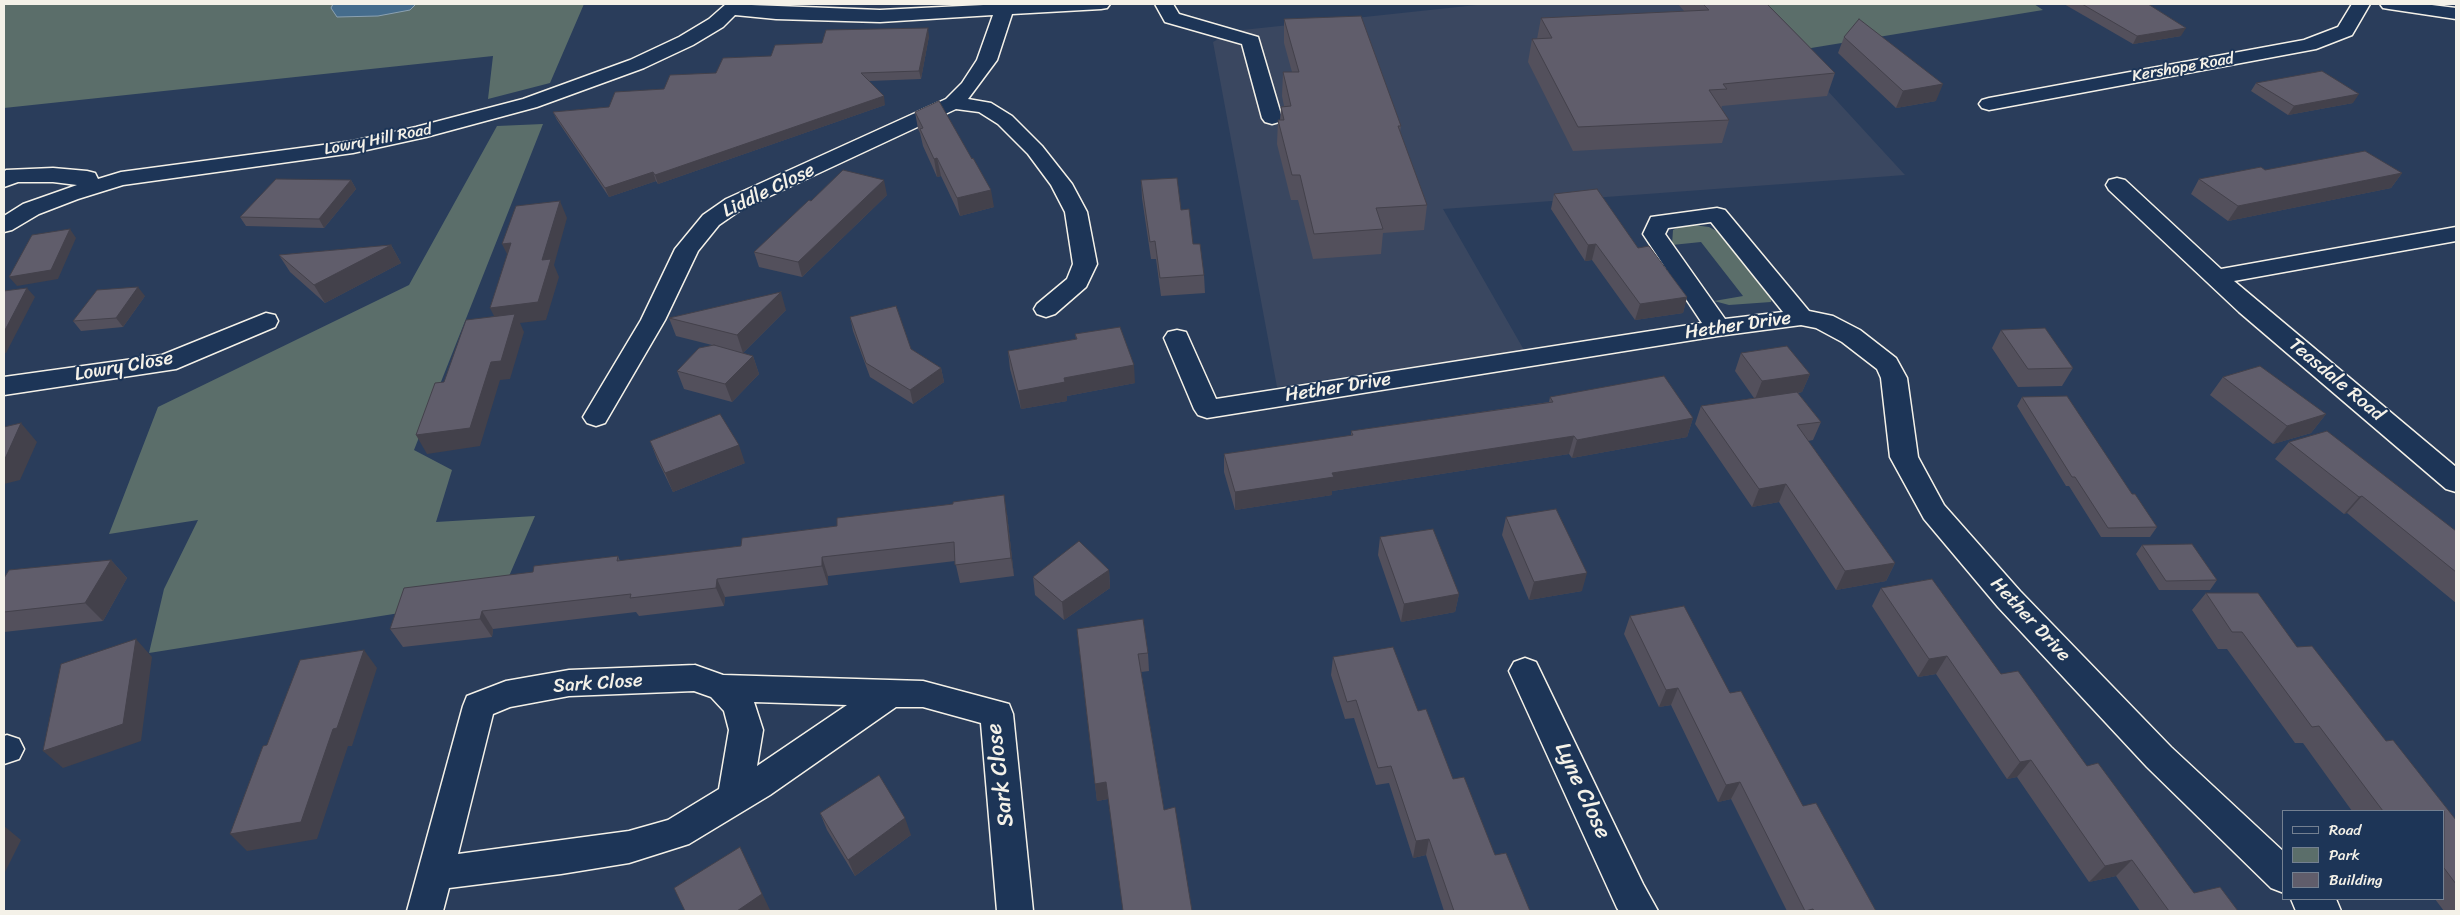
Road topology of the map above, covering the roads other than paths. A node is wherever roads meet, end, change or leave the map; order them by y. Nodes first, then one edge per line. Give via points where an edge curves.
1 (1101, 4) edge
2 (1164, 4) edge
3 (2361, 4) edge
4 (2389, 4) edge
5 (734, 6) edge
6 (1004, 10) junction
7 (2456, 14) edge
8 (953, 103) junction
9 (1989, 104) dead end
10 (1272, 118) dead end
11 (4, 180) edge
12 (2117, 185) dead end
13 (88, 188) junction
14 (4, 225) edge
15 (2456, 234) edge
16 (2217, 276) junction
17 (1065, 302) dead end
18 (1801, 317) junction
19 (266, 321) dead end
20 (1718, 328) junction
21 (1176, 338) dead end
22 (4, 386) edge
23 (596, 418) dead end
24 (2456, 482) edge
25 (1525, 671) dead end
26 (722, 688) junction
27 (892, 692) junction
28 (735, 798) junction
29 (436, 873) junction
30 (2282, 874) edge
31 (2310, 900) edge
32 (425, 911) edge
33 (1015, 911) edge
34 (1640, 911) edge
35 (2323, 911) edge

1 - 6 street
2 - 10 street via 1172,18 1251,41
3 - 9 street, Kershope Road via 2345,31 2310,45
4 - 7 street
5 - 6 street via 776,14 880,16
5 - 13 street, Lowry Hill Road via 716,23 686,41 636,64 530,103 481,117 353,146 148,174
6 - 8 street, Liddle Close via 987,60 969,87
8 - 17 street via 984,107 1005,120 1062,184 1076,212 1085,264
8 - 23 street, Liddle Close via 734,204 711,220 686,250 653,320
11 - 13 street via 14,175 78,177 87,178
12 - 16 street, Teasdale Road
13 - 14 street, Lowry Hill Road via 31,209
15 - 16 street
16 - 24 street, Teasdale Road
18 - 20 street, Hether Drive
18 - 20 street via 1717,215 1659,222 1654,234 1686,272
18 - 30 street, Hether Drive via 1824,322 1851,336 1887,364 1894,378 1904,457 1934,512 2009,599 2159,757
19 - 22 street, Lowry Close via 167,364
20 - 21 street, Hether Drive via 1207,409
25 - 34 street, Lyne Close via 1630,896
26 - 27 street, Sark Close
26 - 28 street via 739,704 746,730
26 - 29 street, Sark Close via 695,678 568,683 506,694 479,706
27 - 28 street
27 - 33 street, Sark Close via 923,694 996,714
28 - 29 street via 676,833 629,846
29 - 32 street, Sark Close
31 - 35 street

